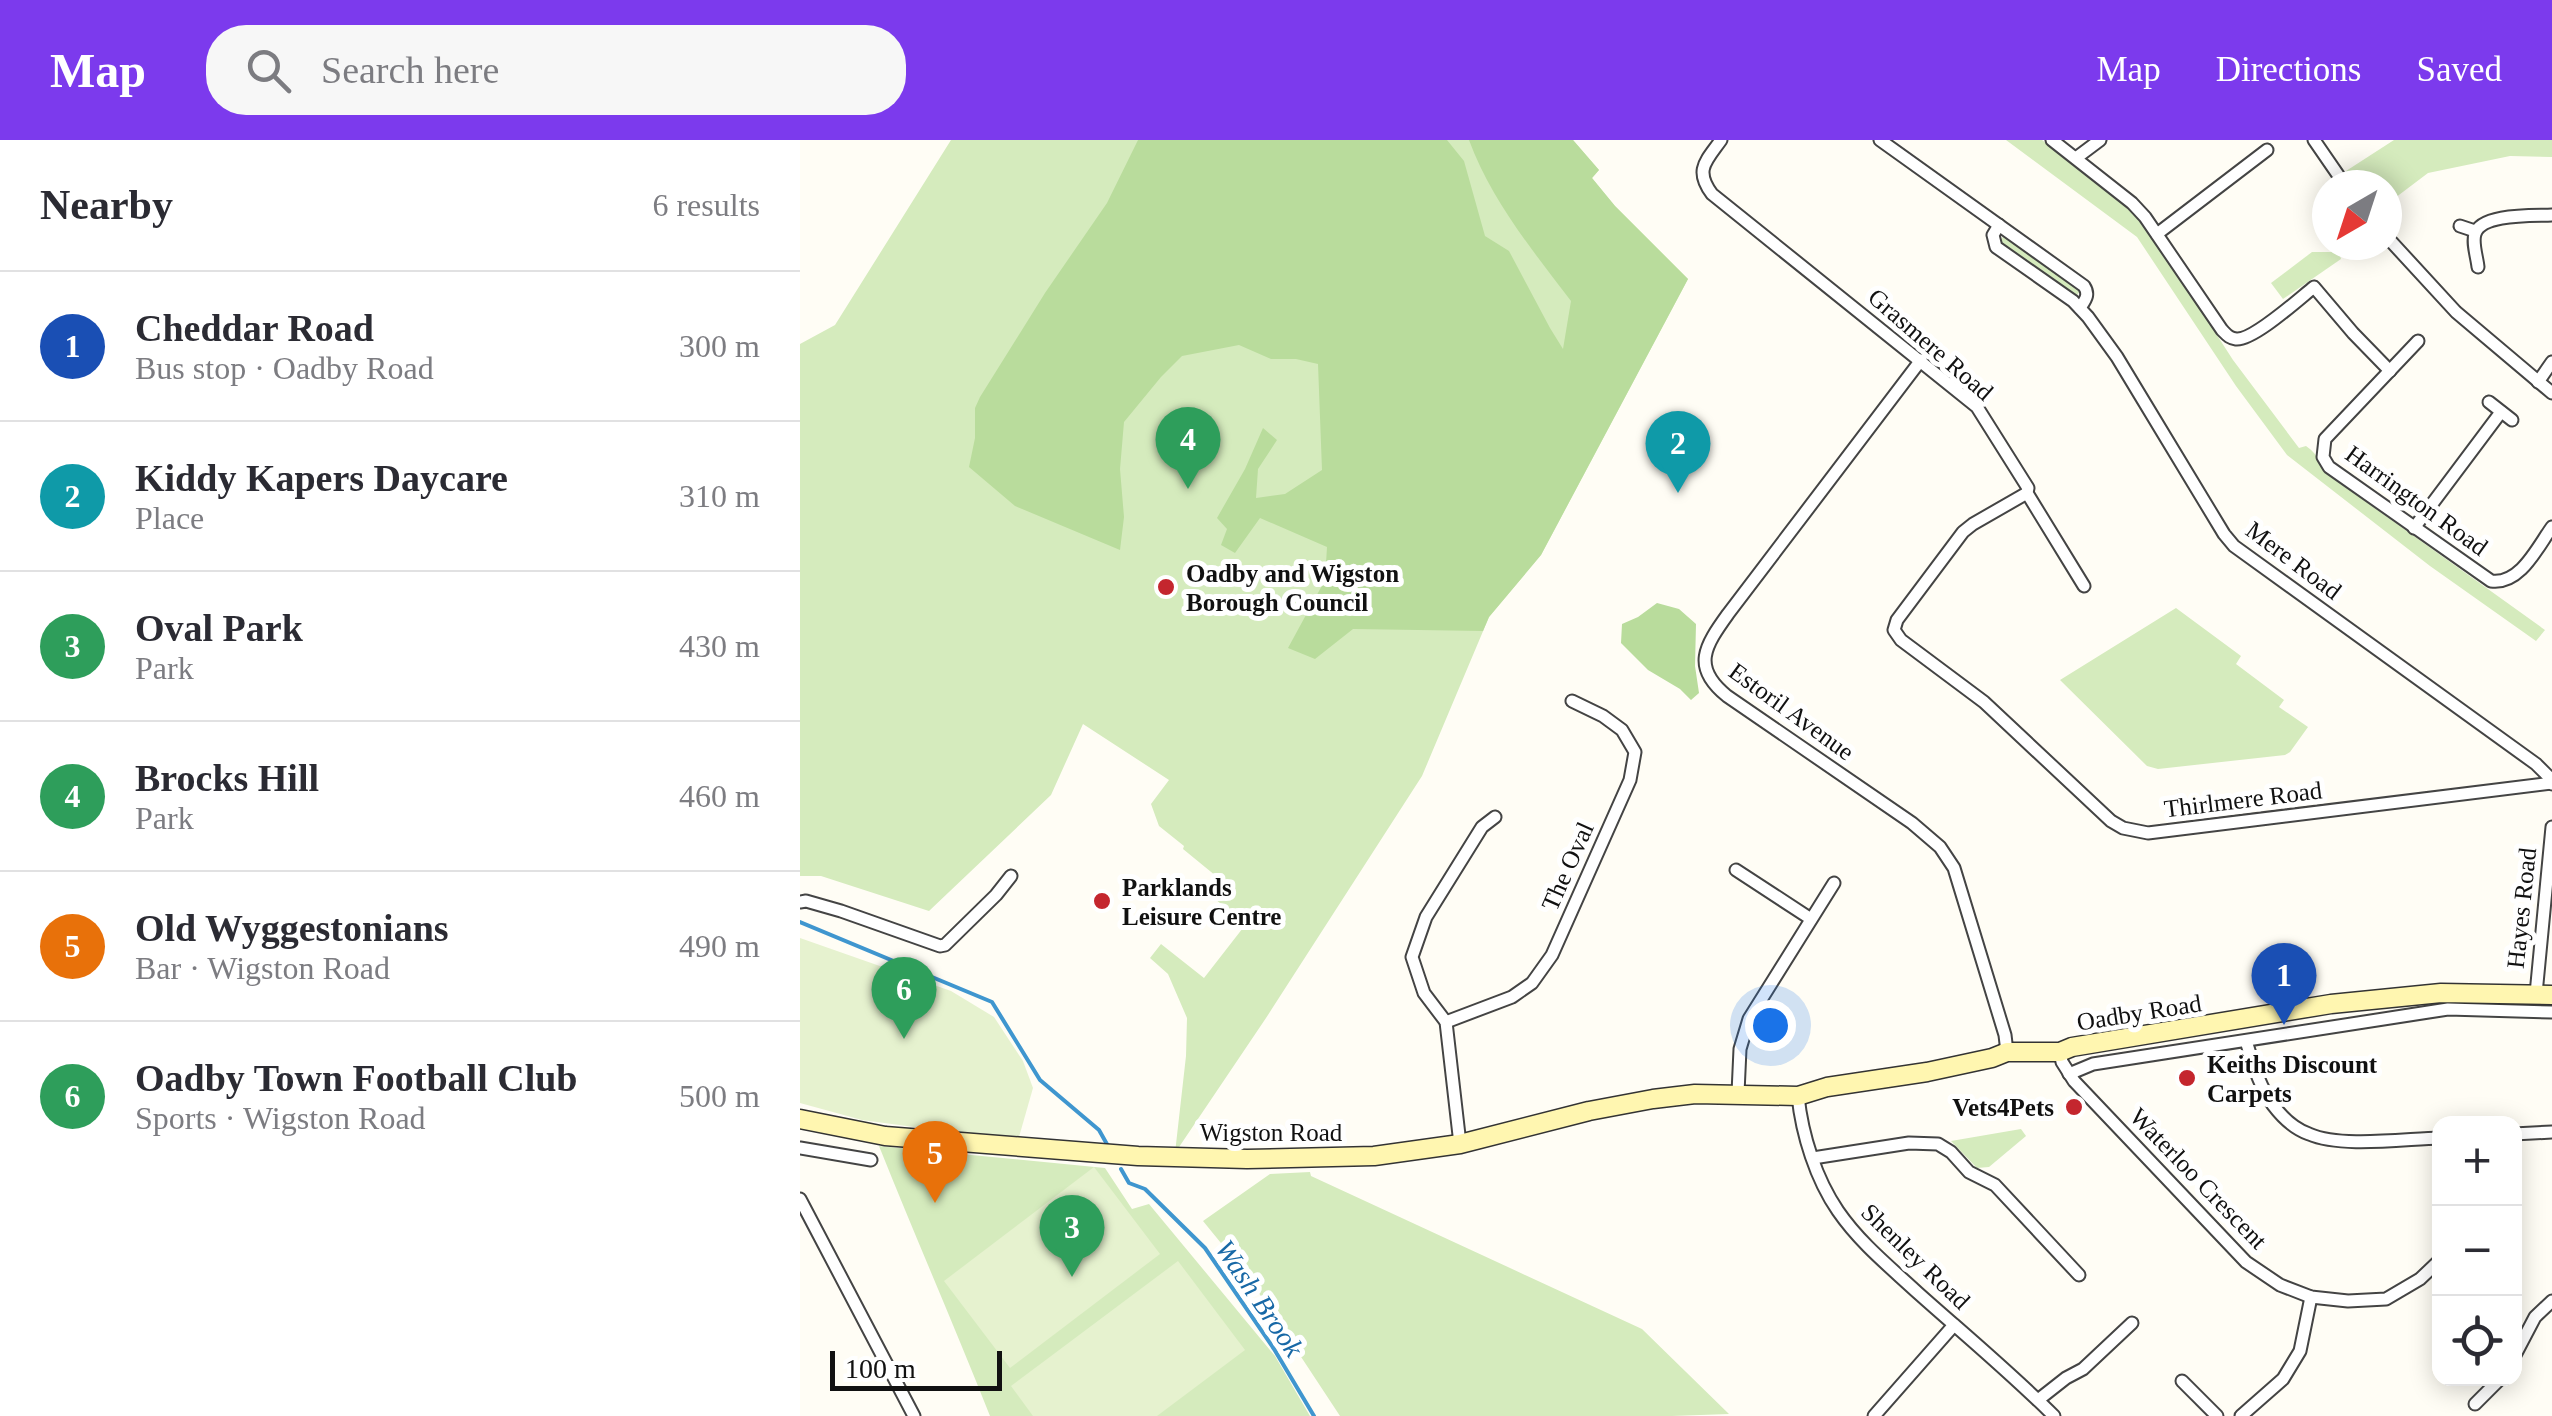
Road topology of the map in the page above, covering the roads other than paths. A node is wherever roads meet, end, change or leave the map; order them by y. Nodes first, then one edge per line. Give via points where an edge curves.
1 (1722, 140) edge
2 (1880, 140) edge
3 (2052, 140) edge
4 (2100, 140) edge
5 (2314, 140) edge
6 (2267, 150) dead end
7 (2076, 158) junction
8 (2335, 170) edge
9 (2552, 216) edge
10 (1999, 226) junction
11 (2460, 226) dead end
12 (2475, 231) junction
13 (2158, 234) junction
14 (2402, 254) edge
15 (2478, 267) dead end
16 (2080, 308) junction
17 (2418, 341) dead end
18 (1921, 360) junction
19 (2552, 362) edge
20 (2390, 371) junction
21 (2538, 382) junction
22 (2552, 393) edge
23 (2490, 402) dead end
24 (2502, 412) junction
25 (2512, 420) dead end
26 (2027, 493) junction
27 (2552, 527) edge
28 (2414, 528) junction
29 (2084, 586) dead end
30 (1572, 701) dead end
31 (2552, 784) edge
32 (1495, 817) dead end
33 (2552, 826) edge
34 (1736, 870) dead end
35 (1011, 876) dead end
36 (1834, 883) dead end
37 (800, 902) edge
38 (1811, 919) junction
39 (2544, 995) edge
40 (2552, 1012) edge
41 (1446, 1022) junction
42 (2246, 1041) junction
43 (2008, 1052) junction
44 (2060, 1052) junction
45 (2068, 1074) junction
46 (1738, 1093) junction
47 (1798, 1096) junction
48 (800, 1118) edge
49 (2552, 1132) edge
50 (2522, 1134) edge
51 (2432, 1138) edge
52 (1460, 1144) junction
53 (800, 1148) edge
54 (1813, 1158) junction
55 (871, 1160) dead end
56 (800, 1199) edge
57 (2066, 1261) junction
58 (2432, 1268) edge
59 (2054, 1272) dead end
60 (2079, 1275) dead end
61 (2311, 1297) junction
62 (2552, 1302) edge
63 (2132, 1323) dead end
64 (1954, 1325) junction
65 (2522, 1342) edge
66 (2182, 1381) dead end
67 (2493, 1386) edge
68 (2038, 1400) junction
69 (2475, 1404) dead end
70 (914, 1416) edge
71 (1874, 1416) edge
72 (2054, 1416) edge
73 (2217, 1416) edge
74 (2241, 1416) edge

1 - 18 street, Grasmere Road via 1703,166 1712,194
2 - 10 street, Mere Road
3 - 7 street
4 - 7 street
5 - 8 street
6 - 13 street
7 - 13 street via 2132,203
9 - 12 street via 2505,216
10 - 16 street, Mere Road via 1996,246
10 - 16 street, Mere Road via 2084,286
11 - 12 street
12 - 15 street
13 - 20 street via 2222,330 2236,339 2314,287
14 - 21 street via 2456,312
16 - 31 street, Mere Road via 2228,540 2536,764
17 - 20 street, Harrington Road
18 - 26 street, Grasmere Road via 1978,407
18 - 43 street, Estoril Avenue via 1728,614 1704,662 1713,685 1727,696 1940,847 1954,868
19 - 21 street
20 - 28 street, Harrington Road via 2325,439 2324,457
21 - 22 street
23 - 24 street
24 - 25 street
24 - 28 street
26 - 29 street, Grasmere Road
26 - 31 street, Thirlmere Road via 1963,532 1894,630 2124,828 2148,833
27 - 28 street, Harrington Road via 2516,575 2503,582 2491,581
30 - 41 street, The Oval via 1622,730 1634,752 1630,780 1552,955 1532,983
32 - 41 street via 1482,827 1426,917 1412,957 1424,993
33 - 39 street, Hayes Road
34 - 38 street
35 - 37 street via 940,946
36 - 38 street
38 - 46 street via 1749,1019
39 - 44 main road, Oadby Road via 2442,993 2331,1004
40 - 42 street, Oadby Road via 2448,1009
41 - 52 street
42 - 45 street, Oadby Road via 2093,1064
42 - 51 street via 2272,1104 2309,1134 2336,1142
43 - 44 main road, Oadby Road
43 - 47 main road, Oadby Road
44 - 45 street, Waterloo Crescent
45 - 61 street, Waterloo Crescent via 2246,1262
46 - 47 main road, Oadby Road
46 - 52 main road, Wigston Road via 1653,1099
47 - 54 street, Shenley Road
48 - 52 main road, Wigston Road via 884,1136 1153,1157 1374,1156
49 - 50 street
53 - 55 street
54 - 57 street via 1938,1144 1994,1185
54 - 64 street, Shenley Road via 1838,1211 1876,1256
56 - 70 street
57 - 59 street
57 - 60 street
58 - 61 street, Waterloo Crescent via 2386,1298
61 - 74 street via 2300,1351 2283,1379
62 - 65 street via 2535,1316
63 - 68 street
64 - 68 street, Shenley Road
64 - 71 street
66 - 73 street
67 - 69 street
68 - 72 street, Shenley Road

